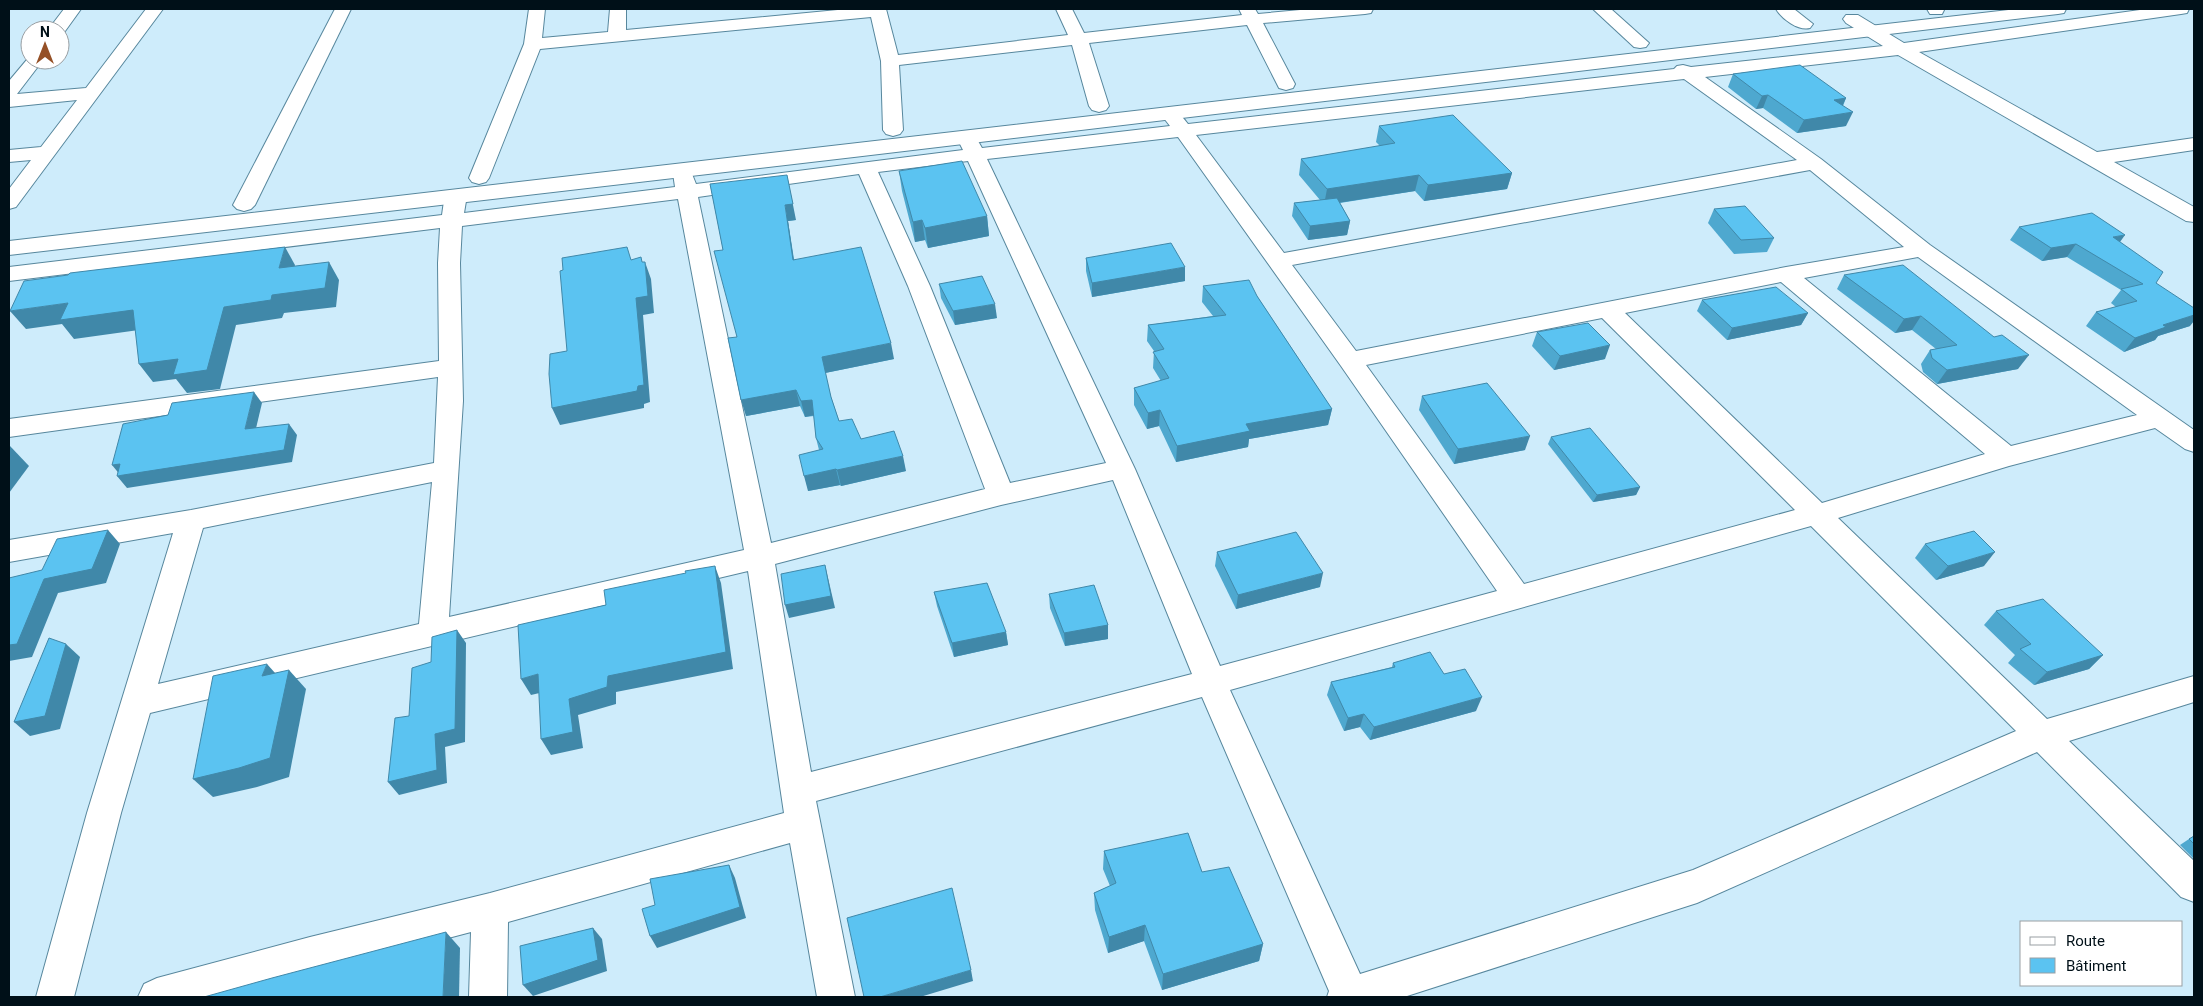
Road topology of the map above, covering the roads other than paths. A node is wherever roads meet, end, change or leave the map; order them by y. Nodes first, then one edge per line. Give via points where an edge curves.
1 (73, 9) edge
2 (154, 9) edge
3 (343, 9) edge
4 (537, 9) edge
5 (618, 9) edge
6 (1064, 9) edge
7 (1365, 9) edge
8 (1601, 9) edge
9 (1784, 9) edge
10 (1938, 9) edge
11 (2058, 9) edge
12 (2181, 9) edge
13 (878, 10) edge
14 (1251, 14) edge
15 (790, 15) edge
16 (1852, 19) junction
17 (65, 20) edge
18 (1804, 24) junction
19 (1872, 32) junction
20 (616, 36) junction
21 (1079, 40) junction
22 (1640, 43) junction
23 (533, 44) junction
24 (1901, 49) junction
25 (1666, 56) junction
26 (890, 61) junction
27 (26, 70) edge
28 (1688, 75) junction
29 (1286, 84) junction
30 (90, 92) junction
31 (9, 93) edge
32 (9, 100) edge
33 (1099, 106) junction
34 (1176, 122) junction
35 (892, 130) junction
36 (2194, 144) edge
37 (746, 145) dead end
38 (970, 146) junction
39 (47, 152) junction
40 (9, 156) edge
41 (651, 156) dead end
42 (2093, 159) junction
43 (1814, 163) junction
44 (866, 167) junction
45 (478, 178) junction
46 (684, 181) junction
47 (9, 203) edge
48 (244, 205) junction
49 (453, 208) junction
50 (2194, 216) edge
51 (9, 233) edge
52 (9, 248) edge
53 (1922, 250) junction
54 (1278, 261) junction
55 (9, 274) edge
56 (1786, 274) junction
57 (1608, 310) junction
58 (1350, 360) junction
59 (451, 367) junction
60 (2160, 418) junction
61 (9, 428) edge
62 (2194, 443) edge
63 (2006, 457) junction
64 (1122, 469) junction
65 (446, 470) junction
66 (1002, 495) junction
67 (1818, 514) junction
68 (191, 520) junction
69 (9, 551) edge
70 (760, 557) junction
71 (1518, 598) junction
72 (433, 632) junction
73 (1211, 682) junction
74 (2194, 689) edge
75 (138, 702) junction
76 (2042, 735) junction
77 (800, 808) junction
78 (2194, 885) edge
79 (490, 910) junction
80 (55, 997) edge
81 (157, 997) edge
82 (488, 997) edge
83 (836, 997) edge
84 (1349, 997) edge

1 - 17 street
2 - 30 street
3 - 48 street
4 - 23 street
5 - 20 street
6 - 21 street
7 - 14 street
8 - 22 street
9 - 18 street
10 - 16 street
11 - 19 street
12 - 24 street
13 - 15 street
13 - 26 street
14 - 21 street
14 - 29 street
15 - 20 street
16 - 18 street
16 - 19 street
18 - 22 street
19 - 24 street
19 - 25 street
20 - 23 street
21 - 26 street
21 - 33 street
22 - 29 street
23 - 45 street
24 - 28 street
24 - 42 street
25 - 28 street
25 - 34 street
26 - 35 street
27 - 31 street
28 - 34 street
28 - 43 street
29 - 33 street
30 - 32 street
30 - 39 street
33 - 35 street
34 - 38 street
34 - 54 street
35 - 37 street
36 - 42 street
38 - 44 street
38 - 46 street
38 - 64 street
39 - 40 street
39 - 47 street
41 - 45 street
42 - 50 street
43 - 53 street
43 - 54 street
44 - 46 street
44 - 66 street via 919,286
45 - 48 street
46 - 49 street
46 - 70 street
48 - 51 street
49 - 52 street
49 - 55 street
49 - 59 street via 449,306
53 - 56 street
53 - 60 street
54 - 58 street
56 - 57 street
56 - 63 street
57 - 58 street
57 - 67 street
58 - 71 street
59 - 61 street
59 - 65 street
60 - 62 street
60 - 63 street
63 - 67 street
64 - 66 street
64 - 73 street
65 - 68 street
65 - 72 street
66 - 70 street
67 - 71 street
67 - 76 street
68 - 69 street
68 - 75 street
70 - 72 street
70 - 77 street
71 - 73 street
72 - 75 street
73 - 77 street
73 - 84 street
74 - 76 street
75 - 80 street via 104,813
76 - 78 street
76 - 84 street via 1697,886
77 - 79 street
77 - 83 street
79 - 81 street
79 - 82 street

